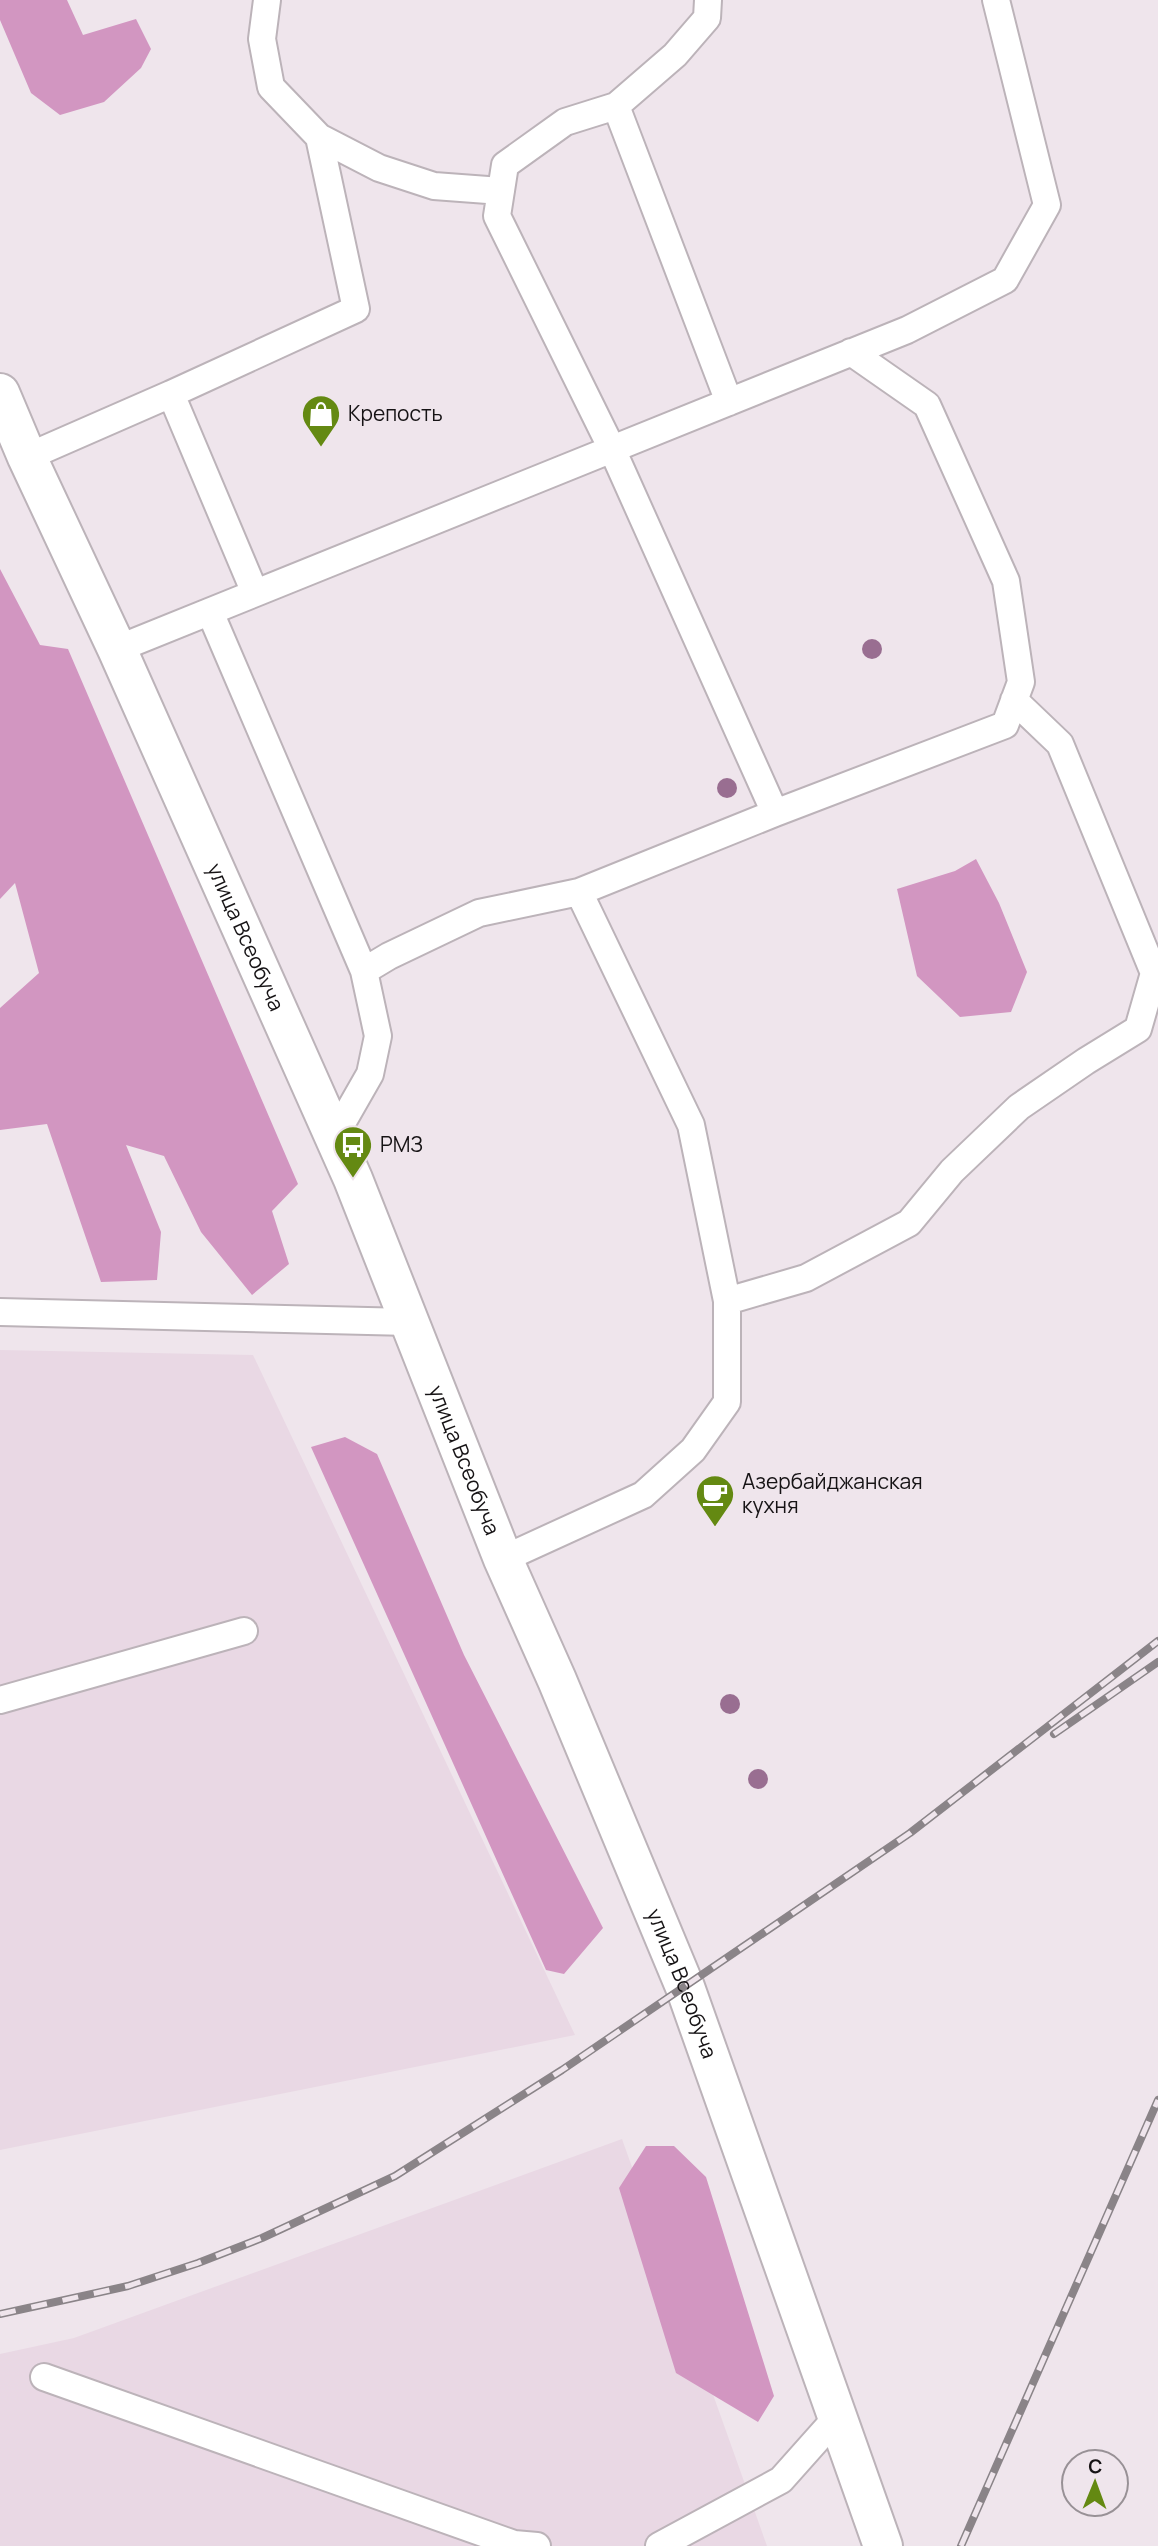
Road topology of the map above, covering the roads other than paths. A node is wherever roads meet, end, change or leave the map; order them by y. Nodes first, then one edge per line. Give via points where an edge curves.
1 (267, 0) edge
2 (708, 0) edge
3 (996, 0) edge
4 (616, 106) junction
5 (319, 137) junction
6 (501, 191) junction
7 (851, 352) junction
8 (0, 393) edge
9 (171, 394) junction
10 (729, 402) junction
11 (612, 449) junction
12 (27, 457) junction
13 (255, 593) junction
14 (210, 612) junction
15 (117, 649) junction
16 (1014, 700) junction
17 (775, 813) junction
18 (579, 892) junction
19 (364, 971) junction
20 (334, 1137) junction
21 (727, 1301) junction
22 (0, 1312) edge
23 (409, 1322) junction
24 (503, 1559) junction
25 (244, 1631) dead end
26 (0, 1700) edge
27 (44, 2377) dead end
28 (838, 2416) junction
29 (537, 2546) edge
30 (659, 2546) edge
31 (883, 2546) edge

1 - 5 lane via 262,39 271,87
2 - 4 lane via 707,18 675,55
3 - 7 lane via 1047,205 1005,280 907,330
4 - 6 lane via 565,122 505,164
4 - 10 lane
5 - 6 lane via 379,168 434,186
5 - 9 lane via 356,309
6 - 11 lane via 497,216
7 - 10 lane
7 - 16 lane via 927,405 1006,581 1021,682
8 - 12 main road, улица Всеобуча
9 - 12 lane
9 - 13 lane
10 - 11 lane
11 - 13 lane
11 - 17 lane
12 - 15 main road, улица Всеобуча
13 - 14 lane
14 - 15 lane
14 - 19 lane
15 - 20 main road, улица Всеобуча
16 - 17 lane via 1005,725
16 - 21 lane via 1060,744 1154,974 1138,1030 1019,1107 953,1171 909,1223 806,1278
17 - 18 lane
18 - 19 lane via 479,913
18 - 21 lane via 691,1125
19 - 20 lane via 378,1036 370,1074
20 - 23 main road, улица Всеобуча
21 - 24 lane via 727,1402 693,1450 643,1495
22 - 23 lane
23 - 24 main road, улица Всеобуча
24 - 28 main road, улица Всеобуча via 685,1987
25 - 26 lane
27 - 29 lane via 514,2544
28 - 30 lane via 781,2480
28 - 31 main road, улица Всеобуча

